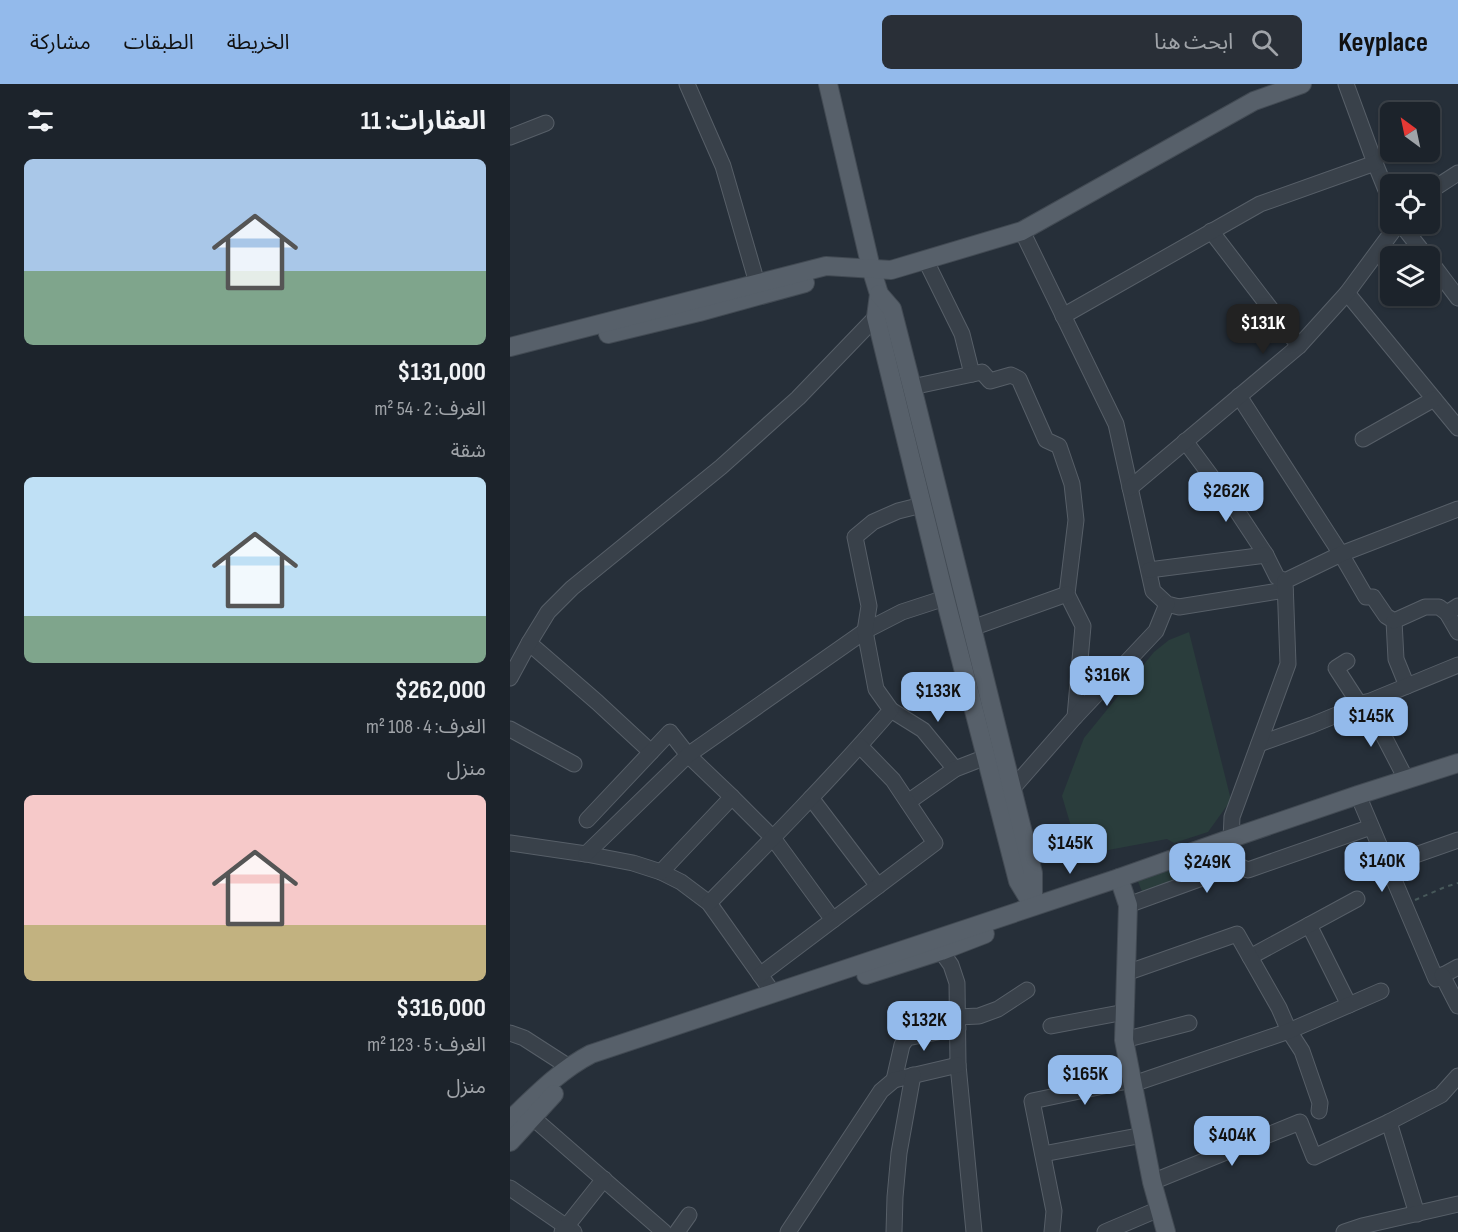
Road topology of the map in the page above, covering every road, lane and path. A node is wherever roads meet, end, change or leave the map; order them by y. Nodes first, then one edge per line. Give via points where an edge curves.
1 (687, 84) edge
2 (828, 84) edge
3 (1302, 84) edge
4 (1346, 84) edge
5 (546, 123) dead end
6 (510, 138) edge
7 (1375, 163) junction
8 (1458, 173) edge
9 (1380, 175) edge
10 (1440, 185) edge
11 (1022, 231) junction
12 (1211, 231) junction
13 (1392, 234) edge
14 (1408, 234) edge
15 (1418, 246) edge
16 (925, 260) junction
17 (871, 268) junction
18 (1440, 274) edge
19 (757, 283) junction
20 (1347, 293) junction
21 (879, 294) junction
22 (1458, 298) edge
23 (1063, 316) junction
24 (876, 317) junction
25 (1299, 346) junction
26 (510, 347) edge
27 (510, 358) edge
28 (972, 375) junction
29 (912, 387) junction
30 (1239, 396) junction
31 (1434, 399) junction
32 (1458, 428) edge
33 (1362, 439) dead end
34 (1185, 441) junction
35 (1130, 488) junction
36 (922, 505) junction
37 (1458, 509) edge
38 (1341, 554) junction
39 (1266, 555) junction
40 (1149, 570) junction
41 (1285, 585) junction
42 (1067, 594) junction
43 (945, 598) junction
44 (1167, 604) junction
45 (1453, 610) edge
46 (1394, 621) junction
47 (972, 628) junction
48 (865, 631) junction
49 (1458, 632) edge
50 (529, 643) junction
51 (1347, 661) dead end
52 (1458, 666) edge
53 (510, 678) edge
54 (1407, 686) junction
55 (1363, 704) junction
56 (891, 710) junction
57 (1075, 717) junction
58 (510, 729) edge
59 (1259, 744) junction
60 (860, 746) junction
61 (651, 752) junction
62 (688, 755) junction
63 (986, 757) junction
64 (1458, 763) edge
65 (574, 765) dead end
66 (955, 769) junction
67 (1406, 779) junction
68 (1012, 789) junction
69 (1358, 795) junction
70 (732, 797) junction
71 (811, 798) junction
72 (909, 802) junction
73 (587, 820) dead end
74 (1371, 827) junction
75 (772, 838) junction
76 (1232, 838) junction
77 (1458, 840) edge
78 (510, 843) edge
79 (586, 854) junction
80 (1230, 862) junction
81 (1387, 865) junction
82 (661, 872) junction
83 (1119, 878) junction
84 (1458, 883) edge
85 (878, 886) junction
86 (1357, 899) dead end
87 (709, 903) junction
88 (1128, 905) junction
89 (1405, 905) junction
90 (1033, 906) junction
91 (833, 920) junction
92 (1310, 925) junction
93 (939, 944) junction
94 (1250, 957) junction
95 (1458, 967) edge
96 (1126, 973) junction
97 (760, 975) junction
98 (1442, 975) junction
99 (1027, 990) dead end
100 (1381, 991) dead end
101 (773, 993) junction
102 (1349, 1005) junction
103 (1458, 1006) edge
104 (1125, 1012) junction
105 (958, 1022) junction
106 (1190, 1023) dead end
107 (1051, 1026) dead end
108 (1289, 1031) junction
109 (510, 1033) edge
110 (1125, 1040) junction
111 (958, 1065) junction
112 (569, 1067) junction
113 (912, 1075) junction
114 (1458, 1076) edge
115 (894, 1080) junction
116 (1133, 1082) junction
117 (1319, 1111) dead end
118 (532, 1118) junction
119 (510, 1120) edge
120 (1389, 1122) junction
121 (1143, 1135) junction
122 (510, 1142) edge
123 (1043, 1154) junction
124 (604, 1179) junction
125 (1152, 1182) junction
126 (510, 1188) edge
127 (1458, 1204) edge
128 (1160, 1209) junction
129 (1417, 1214) junction
130 (689, 1215) dead end
131 (1363, 1229) edge
132 (567, 1230) edge
133 (664, 1232) edge
134 (677, 1232) edge
135 (788, 1232) edge
136 (894, 1232) edge
137 (974, 1232) edge
138 (1052, 1232) edge
139 (1105, 1232) edge
140 (1166, 1232) edge
141 (1344, 1232) edge

1 - 19 street via 723,166
2 - 17 main road
3 - 11 main road via 1254,101
4 - 7 street
5 - 6 street
7 - 9 street
7 - 12 street via 1260,204
8 - 10 street
11 - 16 main road
11 - 23 street
12 - 23 street
12 - 25 street
13 - 20 street
14 - 15 street
16 - 17 main road via 891,270
16 - 28 street via 963,334
17 - 19 main road via 826,266
17 - 21 main road
17 - 27 main road
18 - 22 street
19 - 26 main road
20 - 25 street
20 - 31 street
21 - 24 main road
21 - 29 main road via 892,309
23 - 35 street via 1116,424
24 - 36 main road
24 - 50 street via 789,406 721,467 572,588 548,612
25 - 30 street
28 - 29 street
28 - 42 street via 982,372 990,381 1011,375 1019,379 1046,440 1059,446 1072,484 1076,520
29 - 47 main road
30 - 34 street
30 - 38 street
31 - 32 street
31 - 33 street
34 - 35 street
34 - 39 street
35 - 40 street
36 - 43 main road
36 - 48 street via 873,522 855,537 869,606
37 - 38 street
38 - 41 street
38 - 46 street via 1366,597 1373,597
39 - 40 street
39 - 41 street
40 - 44 street via 1153,591
41 - 44 street via 1179,607
41 - 59 street via 1288,664
42 - 47 street
42 - 57 street via 1083,626
43 - 48 street via 902,612
43 - 63 main road
44 - 57 street via 1156,631
45 - 46 street via 1425,607
45 - 49 street
46 - 54 street via 1396,659
47 - 68 main road
48 - 56 street via 876,689
48 - 62 street
50 - 53 street
50 - 61 street
51 - 55 street via 1336,668
52 - 54 street
54 - 55 street
55 - 59 street
55 - 67 street
56 - 60 street
56 - 66 street via 922,730
57 - 68 street
58 - 65 street
59 - 76 street via 1232,817
60 - 71 street
60 - 72 street
61 - 62 street via 670,732
61 - 73 street
62 - 70 street
62 - 79 street
63 - 66 street
63 - 90 main road via 1018,881
64 - 67 main road
66 - 72 street
67 - 69 main road
68 - 90 main road via 1033,873
69 - 74 street
69 - 76 main road
70 - 75 street
70 - 82 street
71 - 75 street
71 - 85 street
72 - 85 street via 935,843
74 - 80 street via 1248,870
74 - 81 street
75 - 87 street
75 - 91 street
76 - 80 street
76 - 83 main road
77 - 81 street
78 - 79 street
79 - 82 street
80 - 88 street via 1224,870
81 - 89 street
82 - 87 street
83 - 88 main road
83 - 90 main road
84 - 89 path
85 - 91 street
86 - 92 street
87 - 97 street
88 - 96 main road
89 - 98 street via 1436,979
90 - 93 main road via 995,930
91 - 97 street
92 - 94 street
92 - 102 street
93 - 101 main road
93 - 105 street via 957,983
93 - 118 main road via 595,1064 574,1077
94 - 96 street via 1237,934
94 - 108 street
95 - 98 street
96 - 104 main road
97 - 101 street
98 - 103 street
99 - 105 street via 998,1009
100 - 102 street
101 - 112 main road via 591,1054
102 - 108 street
104 - 107 street
104 - 110 main road
105 - 111 street
105 - 115 street via 907,1038
106 - 110 street
108 - 116 street
108 - 117 street via 1302,1051 1320,1103
109 - 112 street via 525,1038
110 - 116 main road
111 - 113 street
111 - 137 street
112 - 119 main road
113 - 115 street
113 - 136 street via 899,1153
114 - 120 street via 1441,1095
115 - 135 street via 881,1090
116 - 121 main road
116 - 123 street via 1032,1101
118 - 122 main road
118 - 124 street
120 - 125 street via 1314,1157 1300,1122
120 - 129 street
121 - 123 street
121 - 125 main road
123 - 138 street via 1054,1211
124 - 132 street
124 - 133 street
125 - 128 main road
126 - 132 street
127 - 129 street
128 - 139 street
128 - 140 main road
129 - 131 street
130 - 134 street
131 - 141 street

